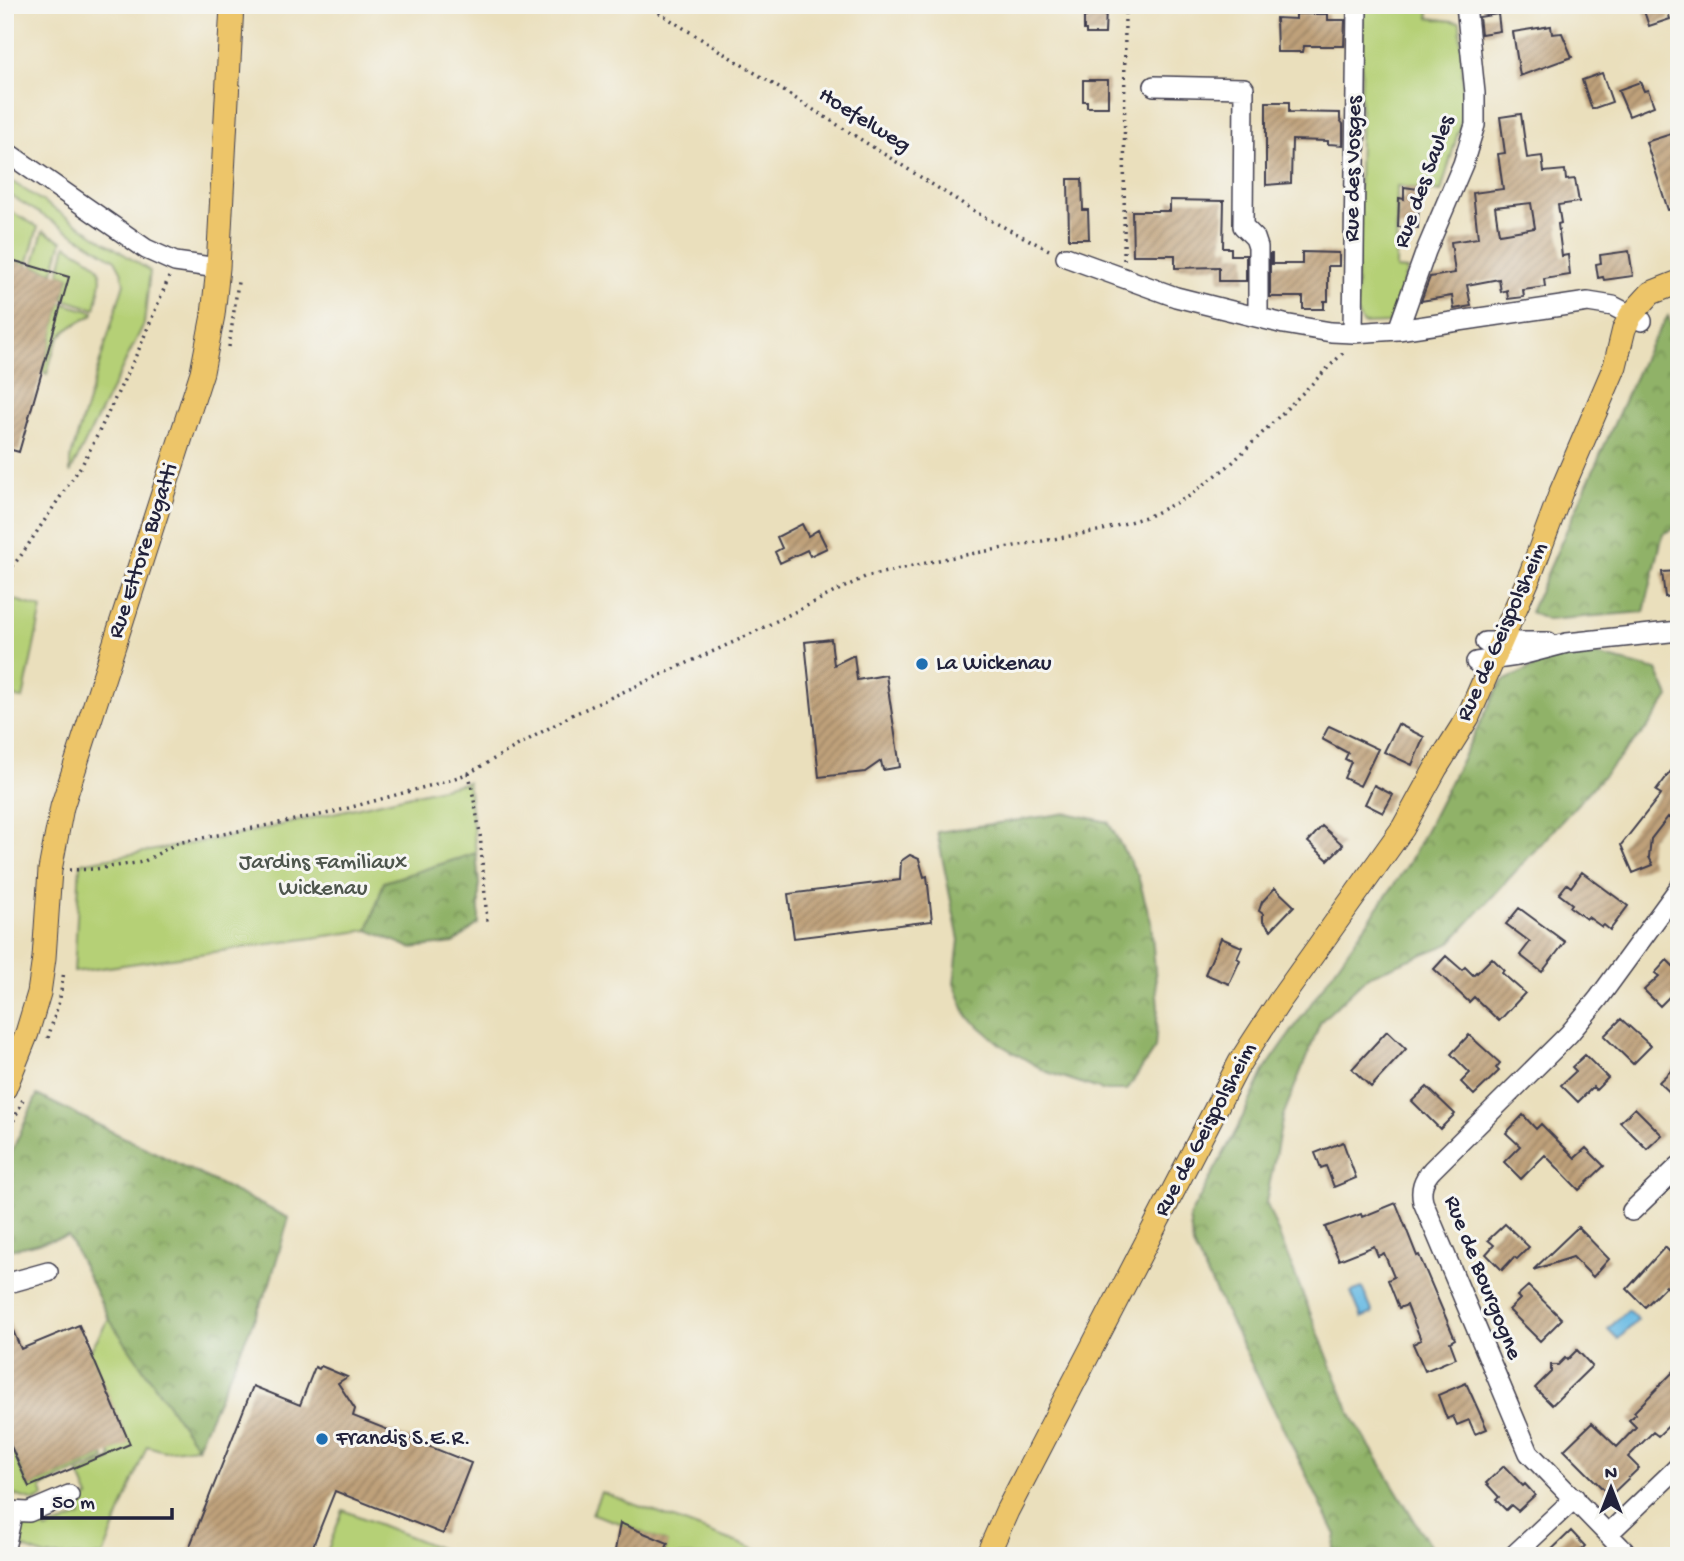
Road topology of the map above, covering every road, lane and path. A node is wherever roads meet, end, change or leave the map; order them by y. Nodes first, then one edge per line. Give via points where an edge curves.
1 (232, 5) edge
2 (648, 5) edge
3 (1125, 5) edge
4 (1357, 5) edge
5 (1466, 5) edge
6 (1154, 86) dead end
7 (5, 151) edge
8 (1066, 257) joint
9 (175, 262) junction
10 (218, 268) junction
11 (1124, 279) junction
12 (1679, 284) edge
13 (1258, 317) junction
14 (1637, 318) junction
15 (1398, 330) junction
16 (1353, 333) junction
17 (5, 569) edge
18 (1679, 631) edge
19 (1490, 651) junction
20 (468, 774) junction
21 (50, 870) junction
22 (1679, 888) edge
23 (487, 922) dead end
24 (5, 1088) edge
25 (1679, 1166) edge
26 (1632, 1211) dead end
27 (48, 1272) dead end
28 (5, 1284) edge
29 (1679, 1466) edge
30 (69, 1495) dead end
31 (1575, 1498) junction
32 (6, 1510) edge
33 (1007, 1511) junction
34 (1608, 1534) junction
35 (5, 1548) edge
36 (978, 1556) edge
37 (987, 1556) edge
38 (1513, 1556) edge
39 (1629, 1556) edge

1 - 10 main road, Rue Ettore Bugatti
2 - 8 path, Hoefelweg via 984,217
3 - 11 path
4 - 16 street, Rue des Vosges
5 - 15 street, Rue des Saules via 1475,125
6 - 13 street via 1244,88 1243,226 1258,247
7 - 9 street via 146,249
8 - 11 street
9 - 10 street
9 - 17 path via 144,339 83,463 20,557
10 - 21 main road, Rue Ettore Bugatti via 202,372 68,784
11 - 13 street
12 - 14 main road
13 - 16 street
14 - 15 street via 1613,306 1588,302
14 - 19 main road, Rue de Geispolsheim via 1561,492 1521,562
15 - 16 street
16 - 20 path via 1339,358 1266,432 1209,483 1170,508 1103,530 864,577 572,715
18 - 19 street via 1567,643 1517,656
19 - 33 main road, Rue de Geispolsheim via 1450,723 1436,768 1403,828 1240,1062
20 - 21 path via 330,813 177,844 143,862
20 - 23 path via 480,832
21 - 24 main road, Rue Ettore Bugatti via 39,993
22 - 31 street, Rue de Bourgogne via 1569,1034 1432,1170 1422,1191 1529,1453
25 - 26 street
27 - 28 street
29 - 34 street
30 - 32 street via 29,1512
31 - 34 street, Rue de Bourgogne
31 - 38 street
32 - 35 street via 11,1520
33 - 36 main road, Rue de Geispolsheim
33 - 37 main road, Rue de Geispolsheim
34 - 39 street, Rue de Bourgogne

